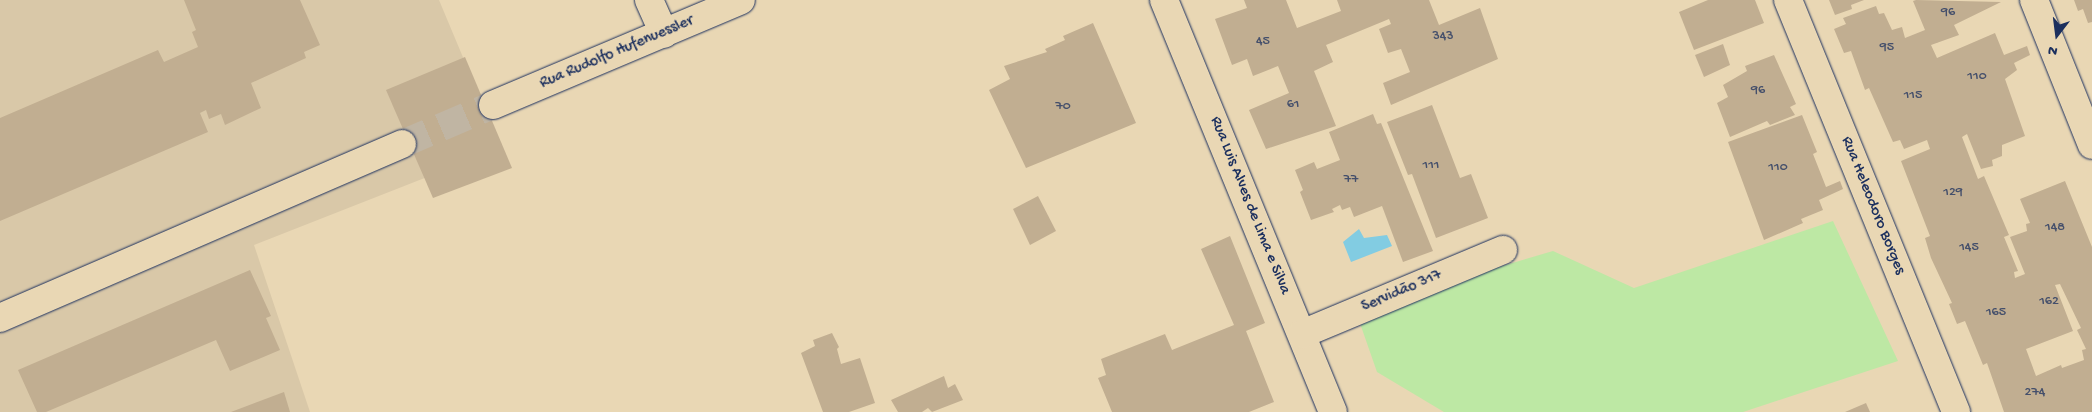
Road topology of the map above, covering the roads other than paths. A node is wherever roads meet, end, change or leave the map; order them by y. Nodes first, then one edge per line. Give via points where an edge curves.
1 (648, 0) edge
2 (742, 0) edge
3 (1164, 0) edge
4 (1788, 0) edge
5 (2034, 0) edge
6 (664, 34) junction
7 (493, 105) tunnel mouth
8 (402, 144) tunnel mouth
9 (2092, 144) edge
10 (1503, 250) dead end
11 (0, 318) edge
12 (1302, 334) junction
13 (1333, 412) edge
14 (1956, 412) edge

1 - 6 street
2 - 6 street, Rua Rudolfo Hufenuessler
3 - 12 street, Rua Luis Alves de Lima e Silva
4 - 14 street, Rua Heleodoro Borges
5 - 9 street
6 - 7 street, Rua Rudolfo Hufenuessler
8 - 11 street
10 - 12 street, Servidão 317
12 - 13 street, Rua Luis Alves de Lima e Silva

